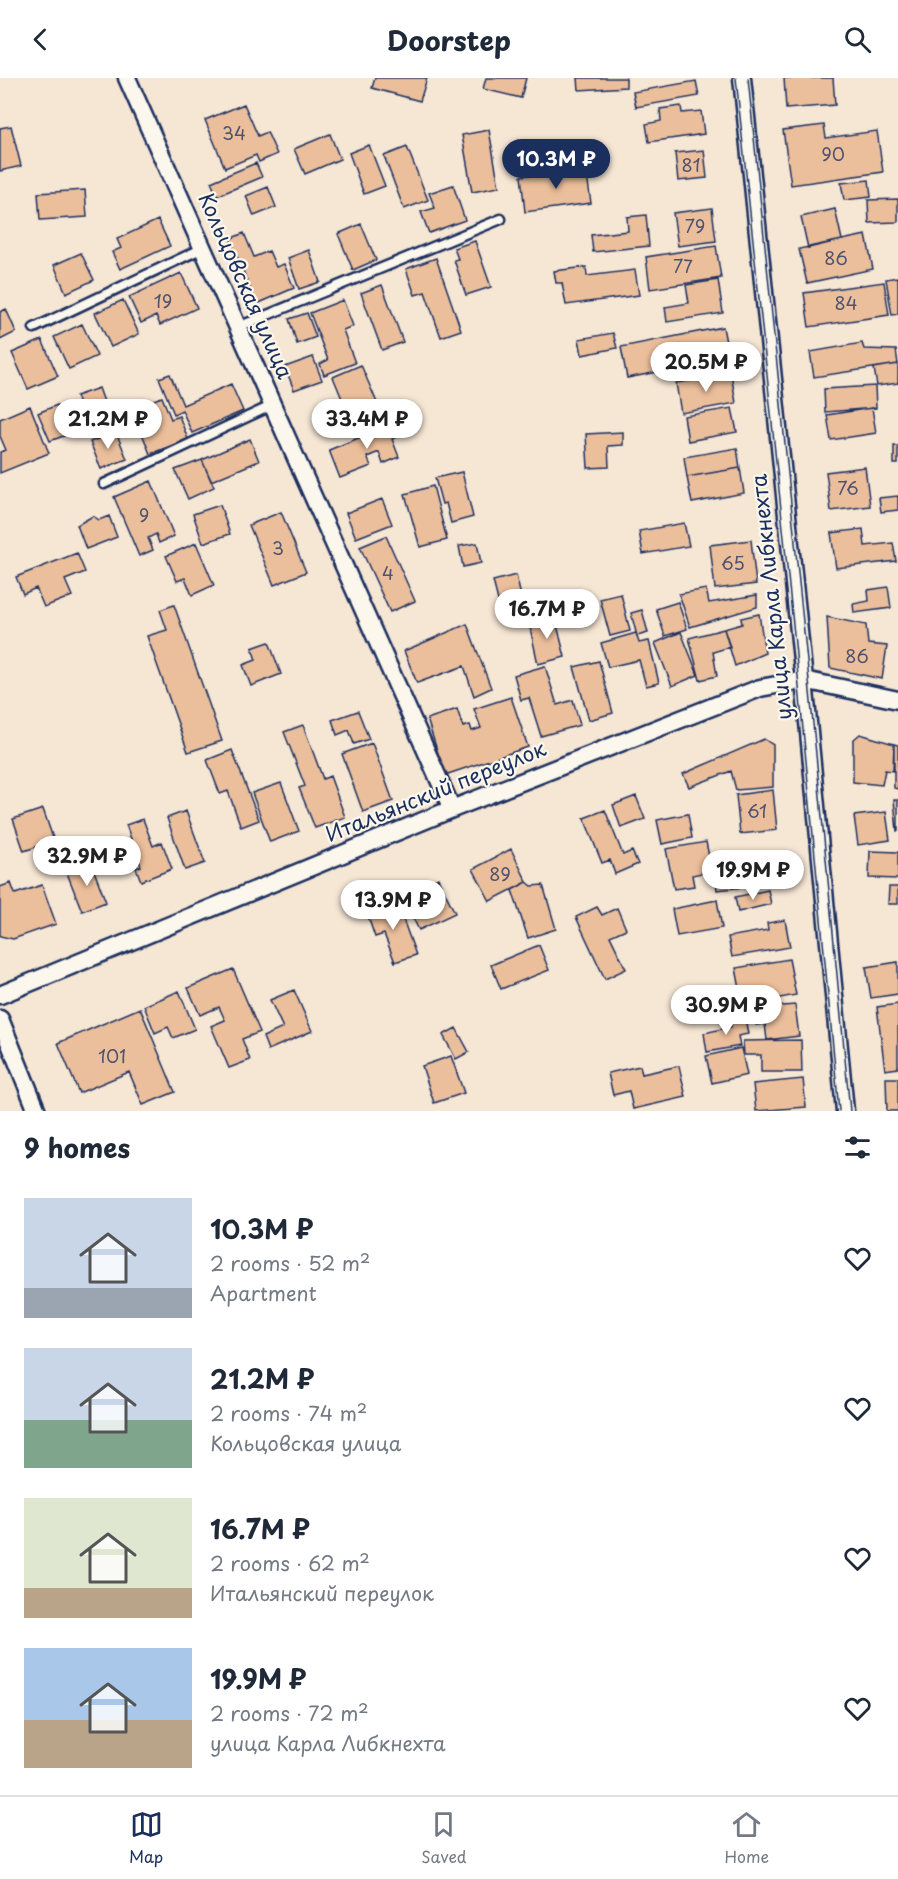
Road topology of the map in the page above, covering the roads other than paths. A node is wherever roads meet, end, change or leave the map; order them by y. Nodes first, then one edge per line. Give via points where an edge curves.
1 (127, 78) edge
2 (742, 78) edge
3 (501, 219) dead end
4 (203, 248) junction
5 (238, 327) junction
6 (34, 328) dead end
7 (273, 405) junction
8 (104, 484) dead end
9 (804, 680) junction
10 (898, 700) edge
11 (452, 808) junction
12 (0, 995) edge
13 (0, 1019) edge
14 (37, 1111) edge
15 (845, 1111) edge

1 - 4 street, Кольцовская улица
2 - 9 street, улица Карла Либкнехта
3 - 5 lane
4 - 5 street, Кольцовская улица
4 - 6 lane
5 - 7 street, Кольцовская улица
7 - 8 lane
7 - 11 street, Кольцовская улица
9 - 10 street, Итальянский переулок
9 - 11 street, Итальянский переулок via 760,688
9 - 15 street, улица Карла Либкнехта
11 - 12 street, Итальянский переулок
13 - 14 street

